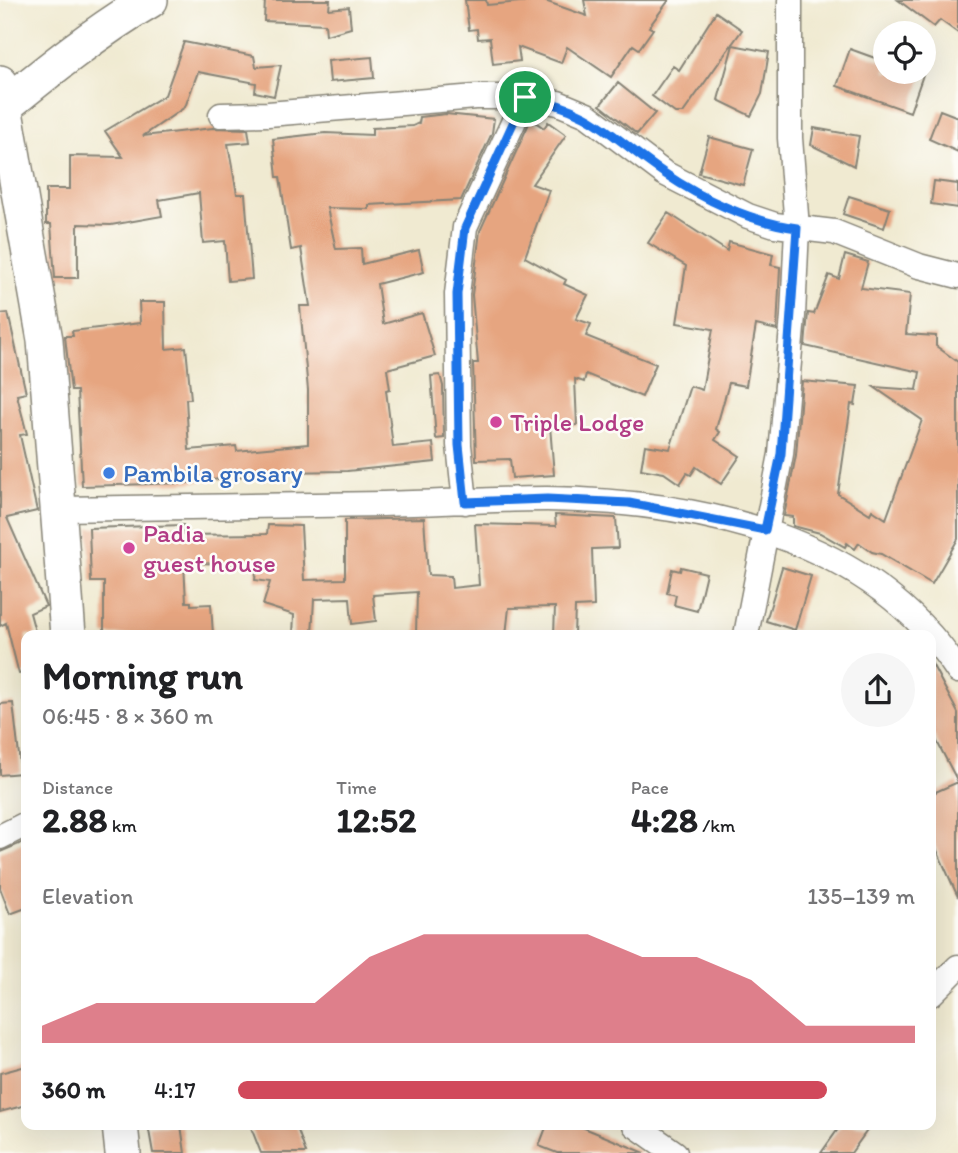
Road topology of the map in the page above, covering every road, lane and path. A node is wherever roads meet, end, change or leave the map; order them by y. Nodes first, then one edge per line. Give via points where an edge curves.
1 (150, 0) edge
2 (790, 0) edge
3 (525, 97) junction
4 (1, 101) edge
5 (221, 115) dead end
6 (797, 228) junction
7 (958, 276) edge
8 (465, 502) junction
9 (60, 509) junction
10 (765, 530) junction
11 (68, 630) edge
12 (747, 630) edge
13 (925, 630) edge
14 (936, 640) edge
15 (958, 671) edge
16 (21, 826) edge
17 (0, 837) edge
18 (958, 967) edge
19 (936, 989) edge
20 (121, 1130) edge
21 (642, 1130) edge
22 (123, 1153) edge
23 (675, 1153) edge

1 - 4 street
2 - 6 street via 790,138
3 - 5 street
3 - 6 street via 587,115 664,173 707,197 748,216
3 - 8 street via 465,228 457,294 459,445
4 - 9 street via 45,340
6 - 7 street via 834,232 919,266
6 - 10 street via 781,454
8 - 9 street
8 - 10 street via 629,503
9 - 11 street
10 - 12 street
10 - 13 street via 874,581
14 - 15 street
16 - 17 street
18 - 19 street
20 - 22 street
21 - 23 street

